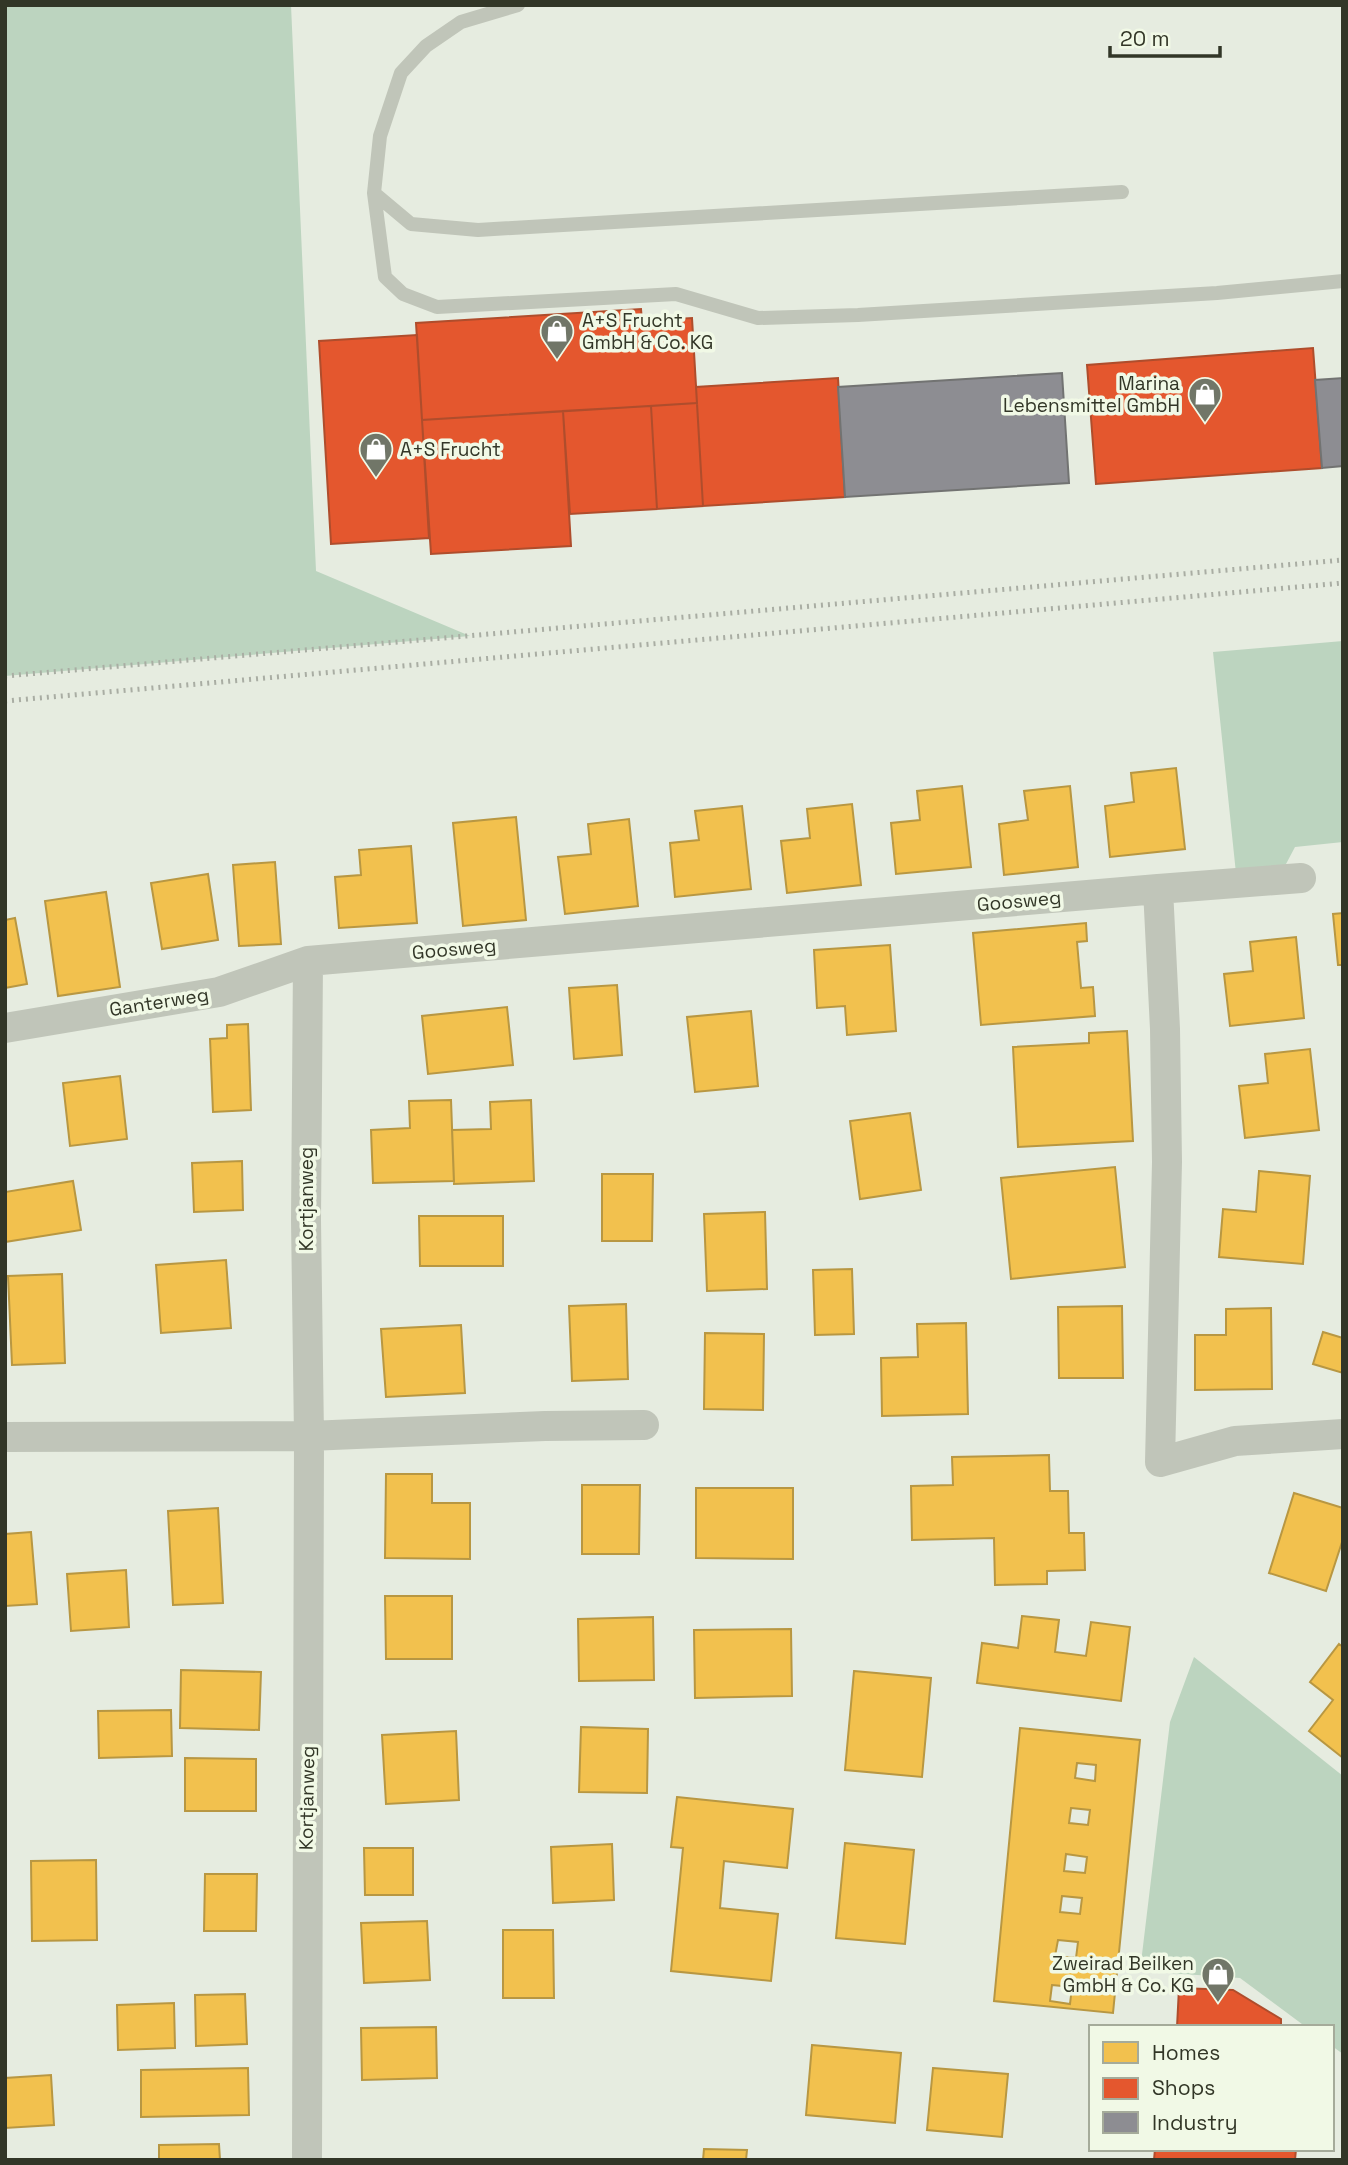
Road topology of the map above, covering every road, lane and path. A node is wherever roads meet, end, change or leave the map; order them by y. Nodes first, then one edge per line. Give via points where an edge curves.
1 (518, 5) edge
2 (1122, 192) dead end
3 (374, 193) junction
4 (1343, 281) edge
5 (1301, 878) dead end
6 (1158, 889) junction
7 (308, 961) junction
8 (5, 1028) edge
9 (644, 1425) dead end
10 (1343, 1434) edge
11 (309, 1436) junction
12 (5, 1437) edge
13 (307, 2160) edge

1 - 3 lane via 461,22 426,46 401,72 380,136
2 - 3 lane via 478,230 411,224
3 - 4 lane via 385,278 403,294 437,307 676,294 758,318 1217,293
5 - 6 street, Goosweg
6 - 7 street, Goosweg
6 - 10 street via 1167,1162 1160,1462 1235,1441
7 - 8 street, Ganterweg via 219,992
7 - 11 street, Kortjanweg
9 - 11 street
11 - 12 street
11 - 13 street, Kortjanweg

